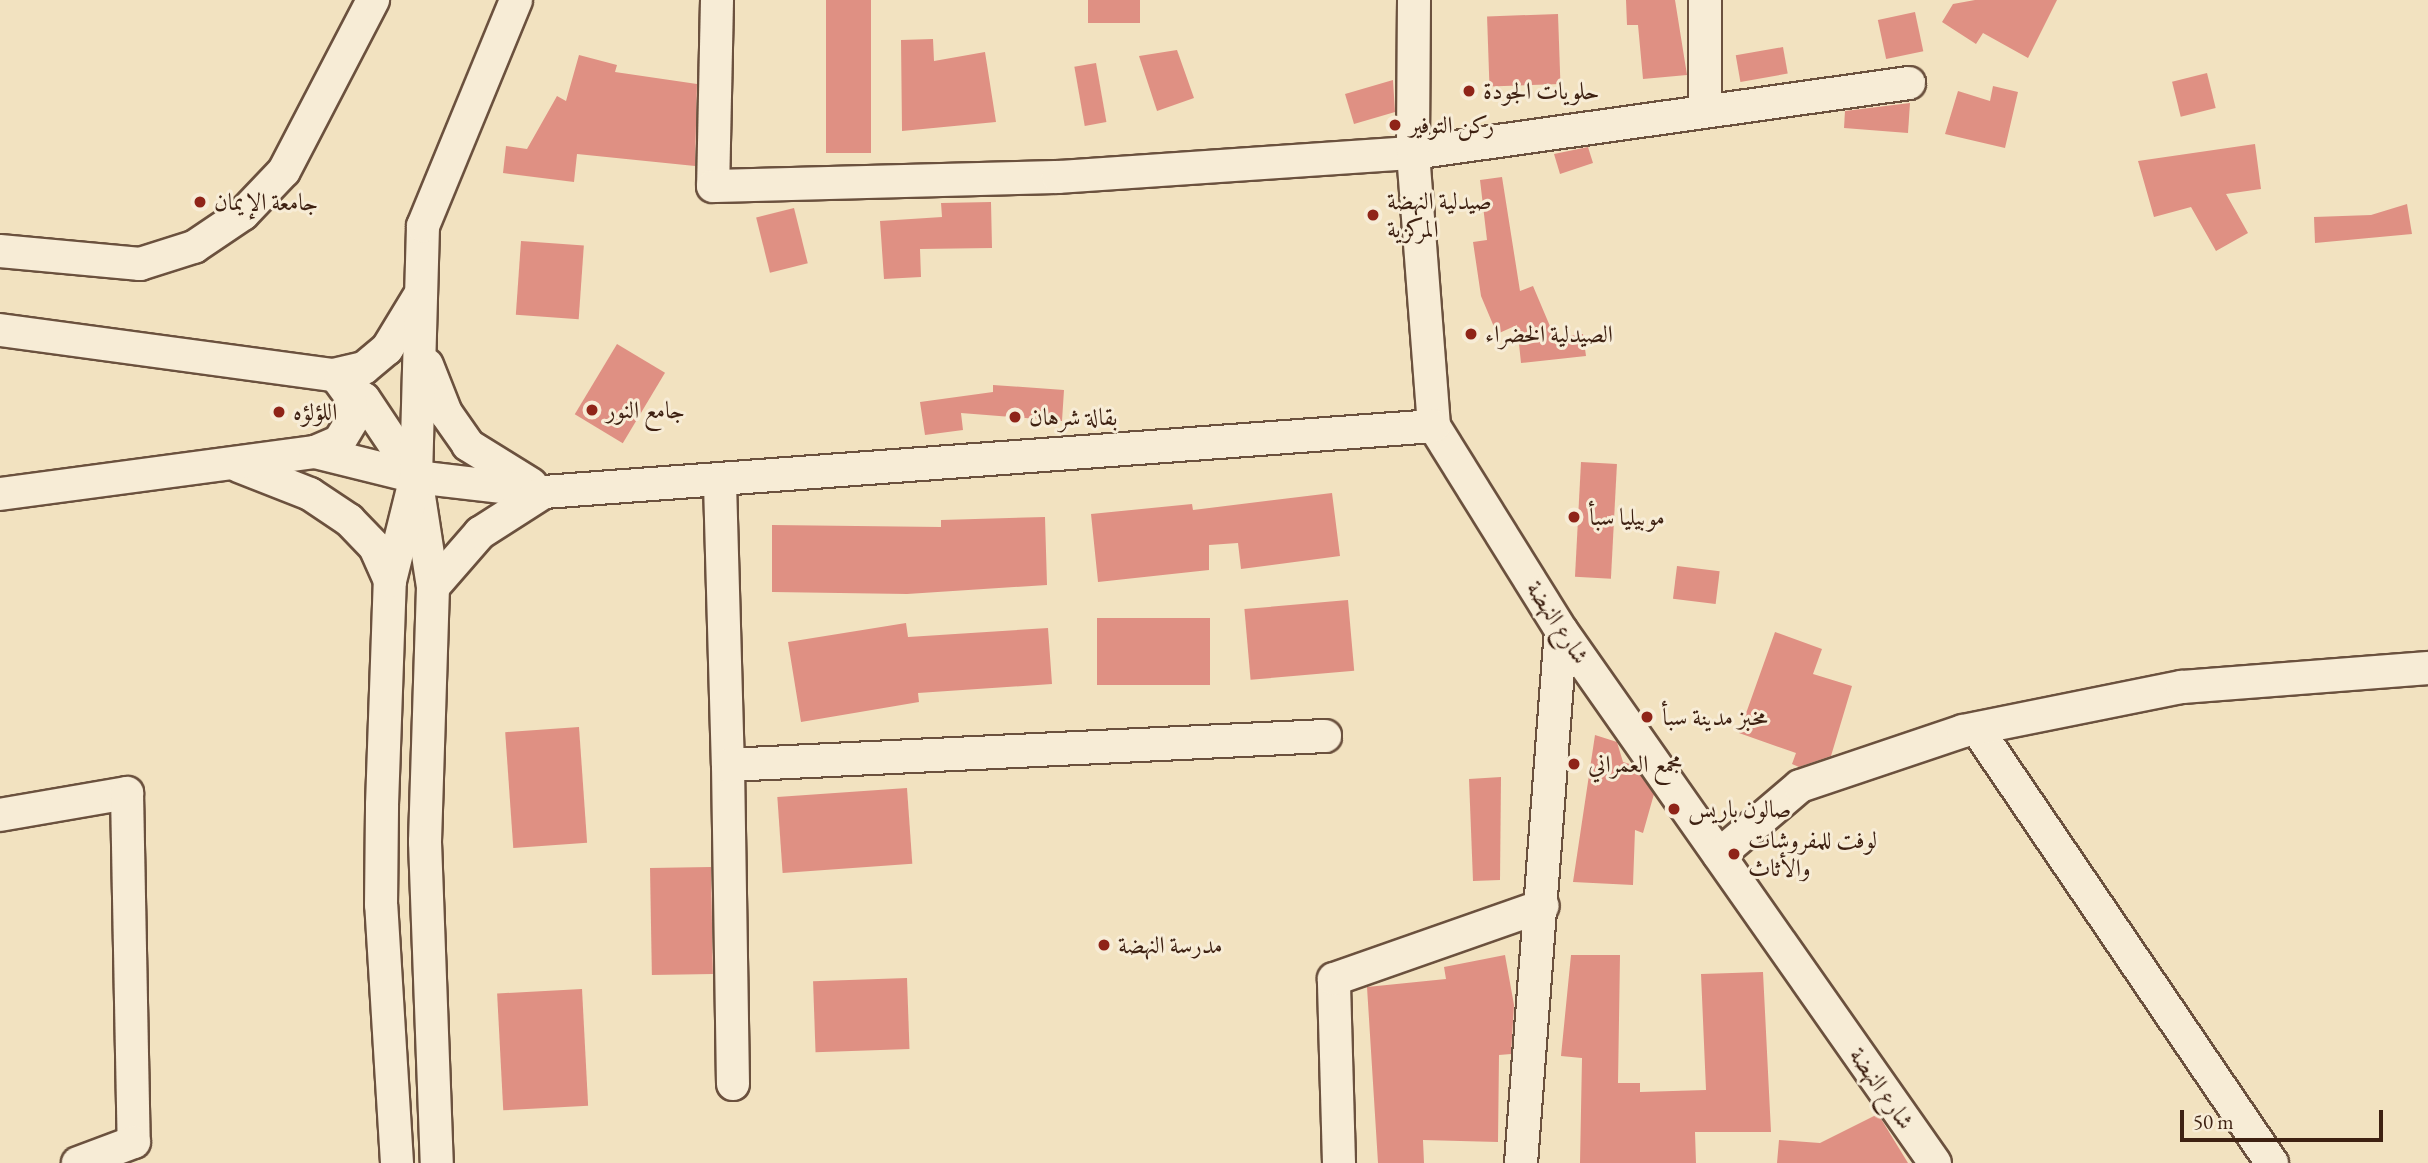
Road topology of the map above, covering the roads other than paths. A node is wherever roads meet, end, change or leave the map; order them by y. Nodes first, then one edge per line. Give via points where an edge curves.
1 (373, 0) edge
2 (516, 0) edge
3 (717, 0) edge
4 (1413, 0) edge
5 (1704, 0) edge
6 (1909, 83) dead end
7 (1706, 109) junction
8 (1413, 153) junction
9 (0, 251) edge
10 (418, 298) junction
11 (0, 330) edge
12 (422, 352) junction
13 (333, 375) junction
14 (1434, 426) junction
15 (315, 452) junction
16 (228, 462) junction
17 (416, 477) junction
18 (720, 483) junction
19 (544, 492) junction
20 (0, 494) edge
21 (393, 572) junction
22 (433, 579) junction
23 (1561, 630) junction
24 (2428, 668) edge
25 (1978, 729) junction
26 (1325, 736) dead end
27 (728, 765) junction
28 (0, 815) edge
29 (1719, 855) junction
30 (1543, 906) junction
31 (733, 1084) dead end
32 (78, 1163) edge
33 (397, 1163) edge
34 (437, 1163) edge
35 (1339, 1163) edge
36 (1521, 1163) edge
37 (1935, 1163) edge
38 (2272, 1163) edge

1 - 9 street via 284,171 243,214 194,247 140,264
2 - 10 street via 423,226
3 - 8 street via 713,186 1058,177
4 - 8 street, شارع النهضة
5 - 7 street
6 - 7 street
7 - 8 street
8 - 14 street, شارع النهضة
10 - 12 street
10 - 13 street via 387,349 364,368
11 - 13 street
12 - 17 street
12 - 19 street via 446,413 468,444
13 - 15 street via 350,395 352,420 338,442
13 - 17 street via 364,399
14 - 18 street
14 - 23 street, شارع النهضة
15 - 16 street
15 - 17 street
16 - 20 street
16 - 21 street via 286,483 349,520
17 - 19 street
17 - 21 street
17 - 22 street
18 - 19 street
18 - 27 street
19 - 22 street via 480,533
21 - 22 street via 422,559
21 - 33 street via 381,905
22 - 34 street via 425,842
23 - 29 street, شارع النهضة
23 - 30 street
24 - 25 street via 2182,687
25 - 29 street via 1800,786
25 - 38 street
26 - 27 street
27 - 31 street
28 - 32 street via 127,793 134,1142
29 - 37 street, شارع النهضة
30 - 35 street via 1334,979
30 - 36 street

